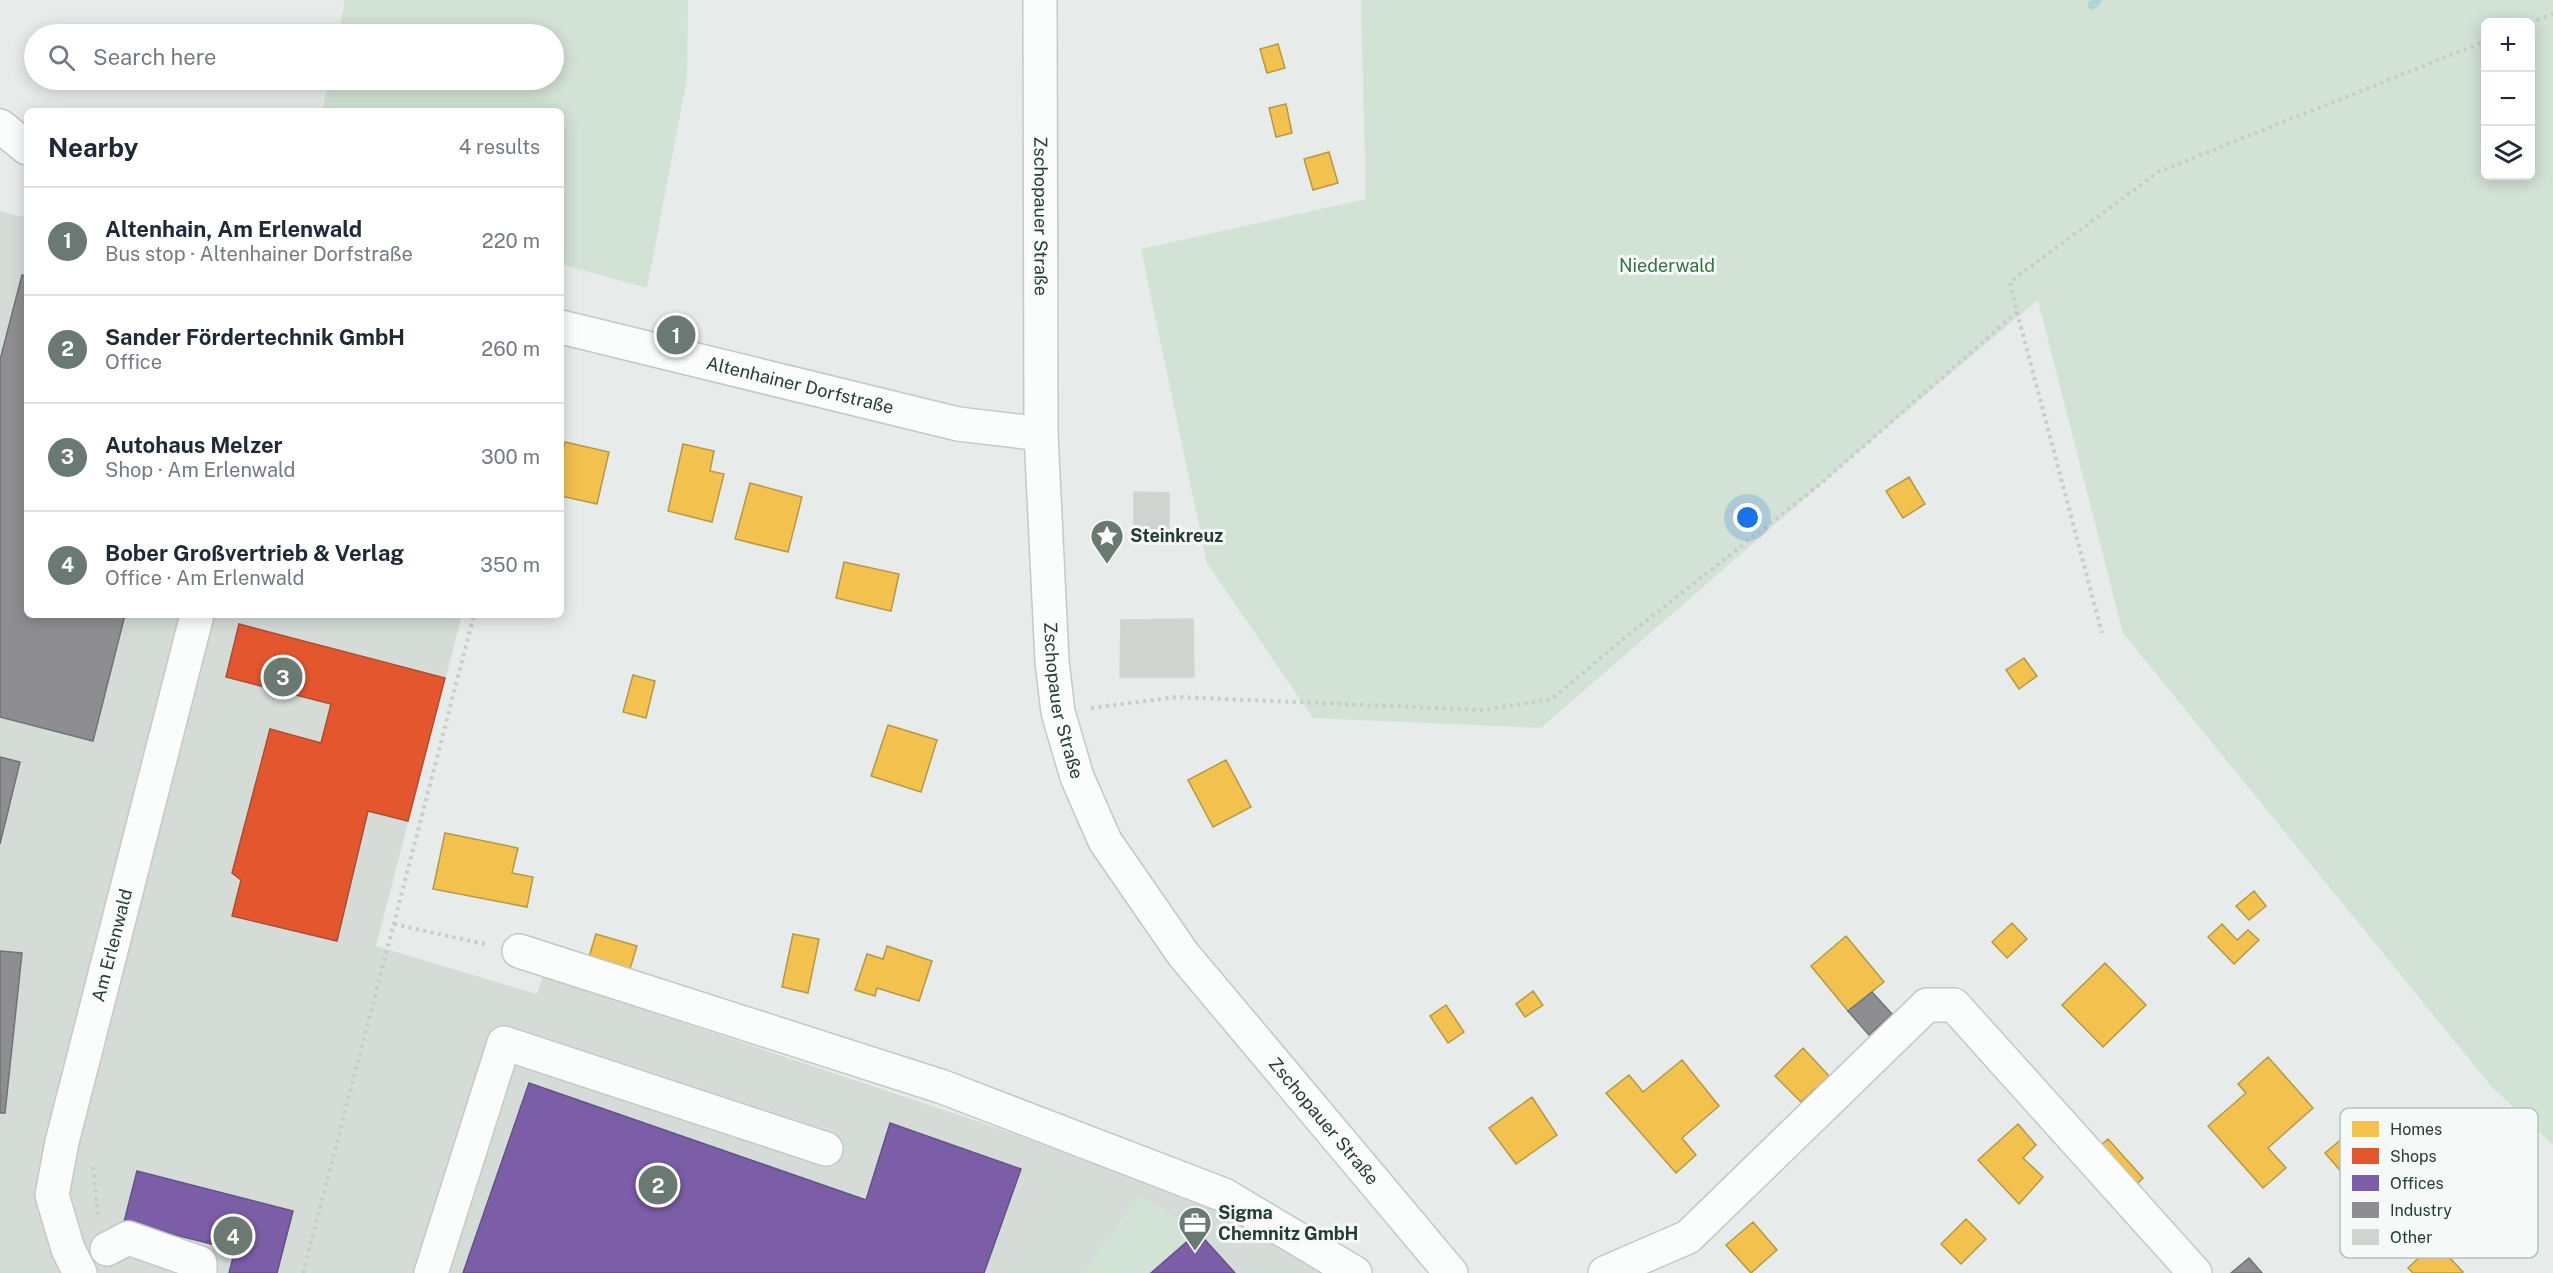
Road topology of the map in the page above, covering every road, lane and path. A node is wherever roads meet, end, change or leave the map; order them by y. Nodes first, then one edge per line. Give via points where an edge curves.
1 (1040, 0) edge
2 (2553, 14) edge
3 (2535, 21) edge
4 (2481, 43) edge
5 (0, 126) edge
6 (24, 146) edge
7 (2017, 312) junction
8 (564, 328) edge
9 (1041, 434) junction
10 (196, 618) edge
11 (473, 618) edge
12 (2102, 633) dead end
13 (1058, 712) junction
14 (394, 924) junction
15 (519, 951) joint
16 (825, 1149) dead end
17 (92, 1155) dead end
18 (107, 1249) joint
19 (80, 1273) edge
20 (200, 1273) edge
21 (303, 1273) edge
22 (431, 1273) edge
23 (1355, 1273) edge
24 (1450, 1273) edge
25 (1605, 1273) edge
26 (2195, 1273) edge

1 - 9 street, Zschopauer Straße
2 - 3 path
4 - 7 path via 2158,172 2010,282
5 - 6 street
7 - 12 path
7 - 13 path via 1819,485 1552,699 1484,710 1177,697
8 - 9 street, Altenhainer Dorfstraße via 958,424
9 - 13 street, Zschopauer Straße
10 - 19 street, Am Erlenwald via 62,1142 52,1195 68,1249
11 - 14 path
13 - 24 street, Zschopauer Straße via 1077,777 1105,841 1184,954
14 - 15 path
14 - 21 path
15 - 23 street via 943,1087 1224,1195
16 - 22 street via 504,1043
17 - 18 path via 98,1222
18 - 20 street via 128,1238 200,1263
25 - 26 street via 1688,1237 1927,1005 1954,1005

